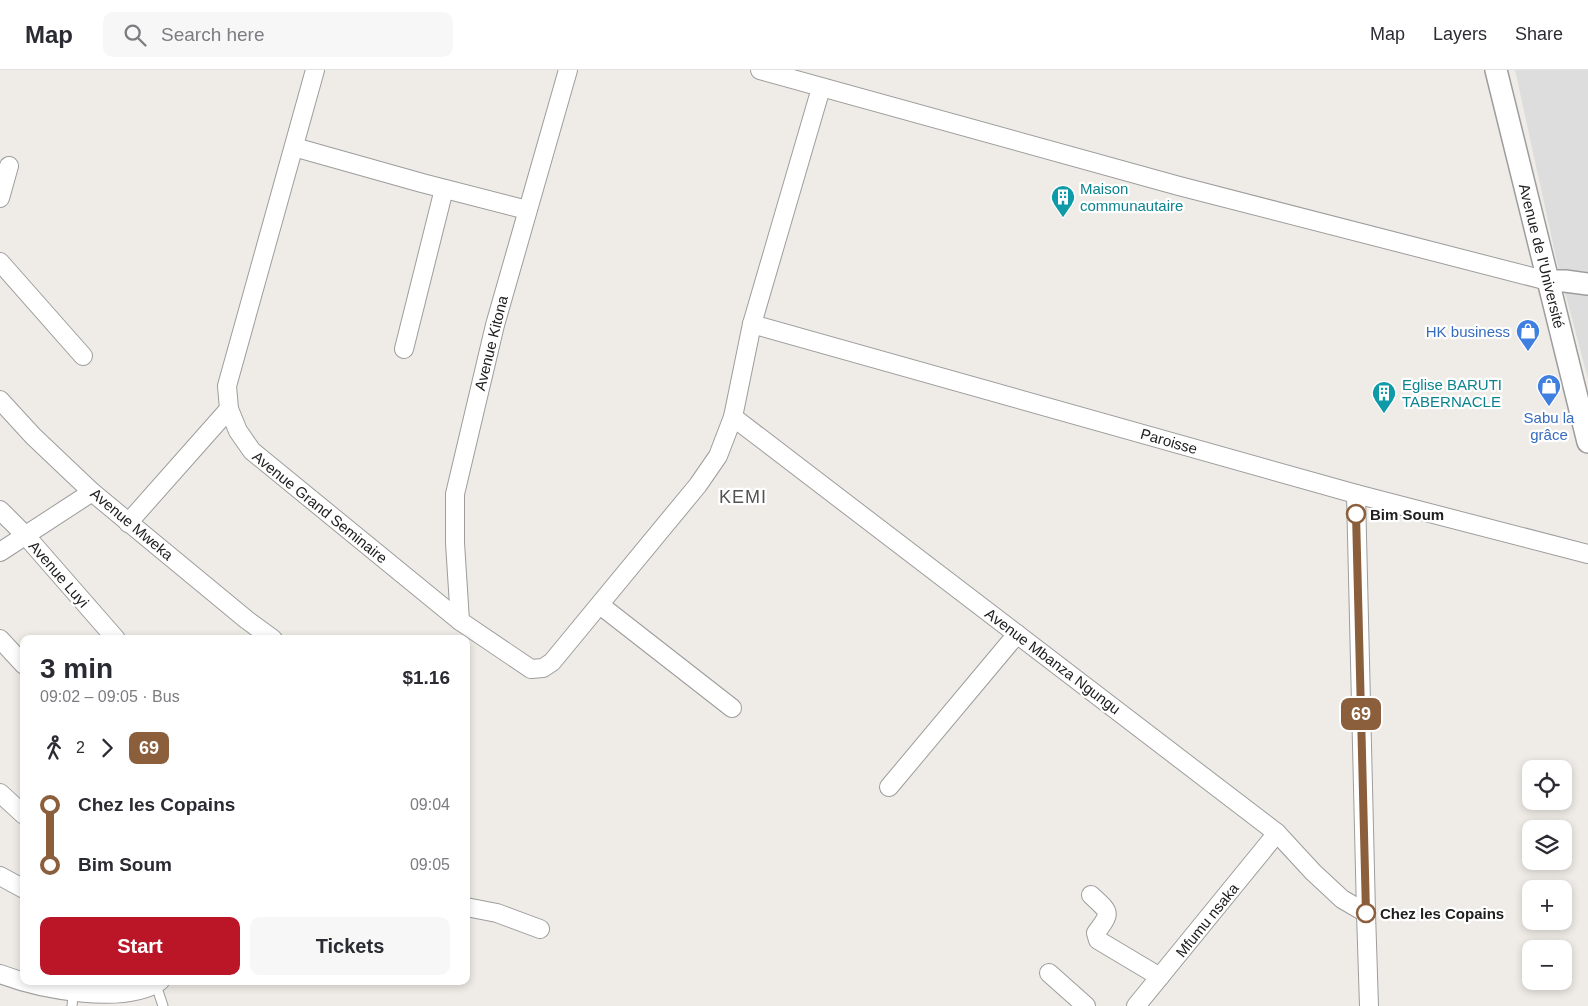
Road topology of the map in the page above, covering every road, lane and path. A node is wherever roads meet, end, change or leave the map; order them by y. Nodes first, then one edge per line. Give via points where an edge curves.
1 (315, 70) edge
2 (568, 70) edge
3 (760, 70) edge
4 (1496, 70) edge
5 (821, 88) junction
6 (294, 147) junction
7 (8, 166) dead end
8 (444, 189) junction
9 (0, 198) edge
10 (527, 210) junction
11 (0, 262) edge
12 (1548, 282) junction
13 (1588, 284) edge
14 (752, 324) junction
15 (404, 349) dead end
16 (83, 356) dead end
17 (0, 400) edge
18 (229, 409) junction
19 (733, 417) junction
20 (1588, 442) edge
21 (92, 492) junction
22 (1356, 494) junction
23 (0, 510) edge
24 (128, 523) junction
25 (26, 536) junction
26 (0, 552) edge
27 (1588, 554) edge
28 (600, 605) junction
29 (460, 621) junction
30 (1017, 634) junction
31 (113, 635) edge
32 (268, 635) edge
33 (0, 639) edge
34 (20, 660) edge
35 (732, 708) dead end
36 (889, 786) dead end
37 (0, 793) edge
38 (20, 811) edge
39 (1278, 834) junction
40 (0, 876) edge
41 (20, 888) edge
42 (1091, 895) dead end
43 (470, 908) edge
44 (1366, 913) junction
45 (540, 929) dead end
46 (1049, 973) dead end
47 (0, 974) edge
48 (1160, 977) junction
49 (20, 982) edge
50 (28, 985) edge
51 (155, 985) edge
52 (158, 985) edge
53 (73, 1000) edge
54 (163, 1006) edge
55 (1086, 1006) edge
56 (1136, 1006) edge
57 (1369, 1006) edge

1 - 6 street, Avenue Grand Seminaire
2 - 10 street, Avenue Kitona
3 - 5 street
4 - 12 street, Avenue de l'Université
5 - 12 street
5 - 14 street
6 - 8 street
6 - 18 street, Avenue Grand Seminaire via 227,386
7 - 9 street
8 - 10 street
8 - 15 street
10 - 29 street, Avenue Kitona via 495,325 455,494 454,544
11 - 16 street
12 - 13 street
12 - 20 street, Avenue de l'Université
14 - 19 street
14 - 22 street, Paroisse
17 - 21 street, Avenue Mweka
18 - 24 street
18 - 29 street, Avenue Grand Seminaire via 252,452
19 - 28 street via 718,456 698,485
19 - 30 street, Avenue Mbanza Ngungu
21 - 24 street, Avenue Mweka
21 - 25 street
22 - 27 street, Paroisse
22 - 44 street
23 - 25 street, Avenue Luyi
24 - 32 street, Avenue Mweka
25 - 26 street
25 - 31 street, Avenue Luyi
28 - 29 street, Avenue Grand Seminaire via 552,662 543,668 531,669
28 - 35 street
30 - 36 street
30 - 39 street, Avenue Mbanza Ngungu
33 - 34 street
37 - 38 street
39 - 44 street, Avenue Mbanza Ngungu via 1342,899
39 - 48 street, Mfumu nsaka
40 - 41 street
42 - 48 street via 1108,914 1096,933 1098,940
43 - 45 street via 497,913
44 - 57 street
46 - 55 street
47 - 49 street
48 - 56 street, Mfumu nsaka
50 - 53 street
51 - 53 street via 126,996
52 - 54 lane

